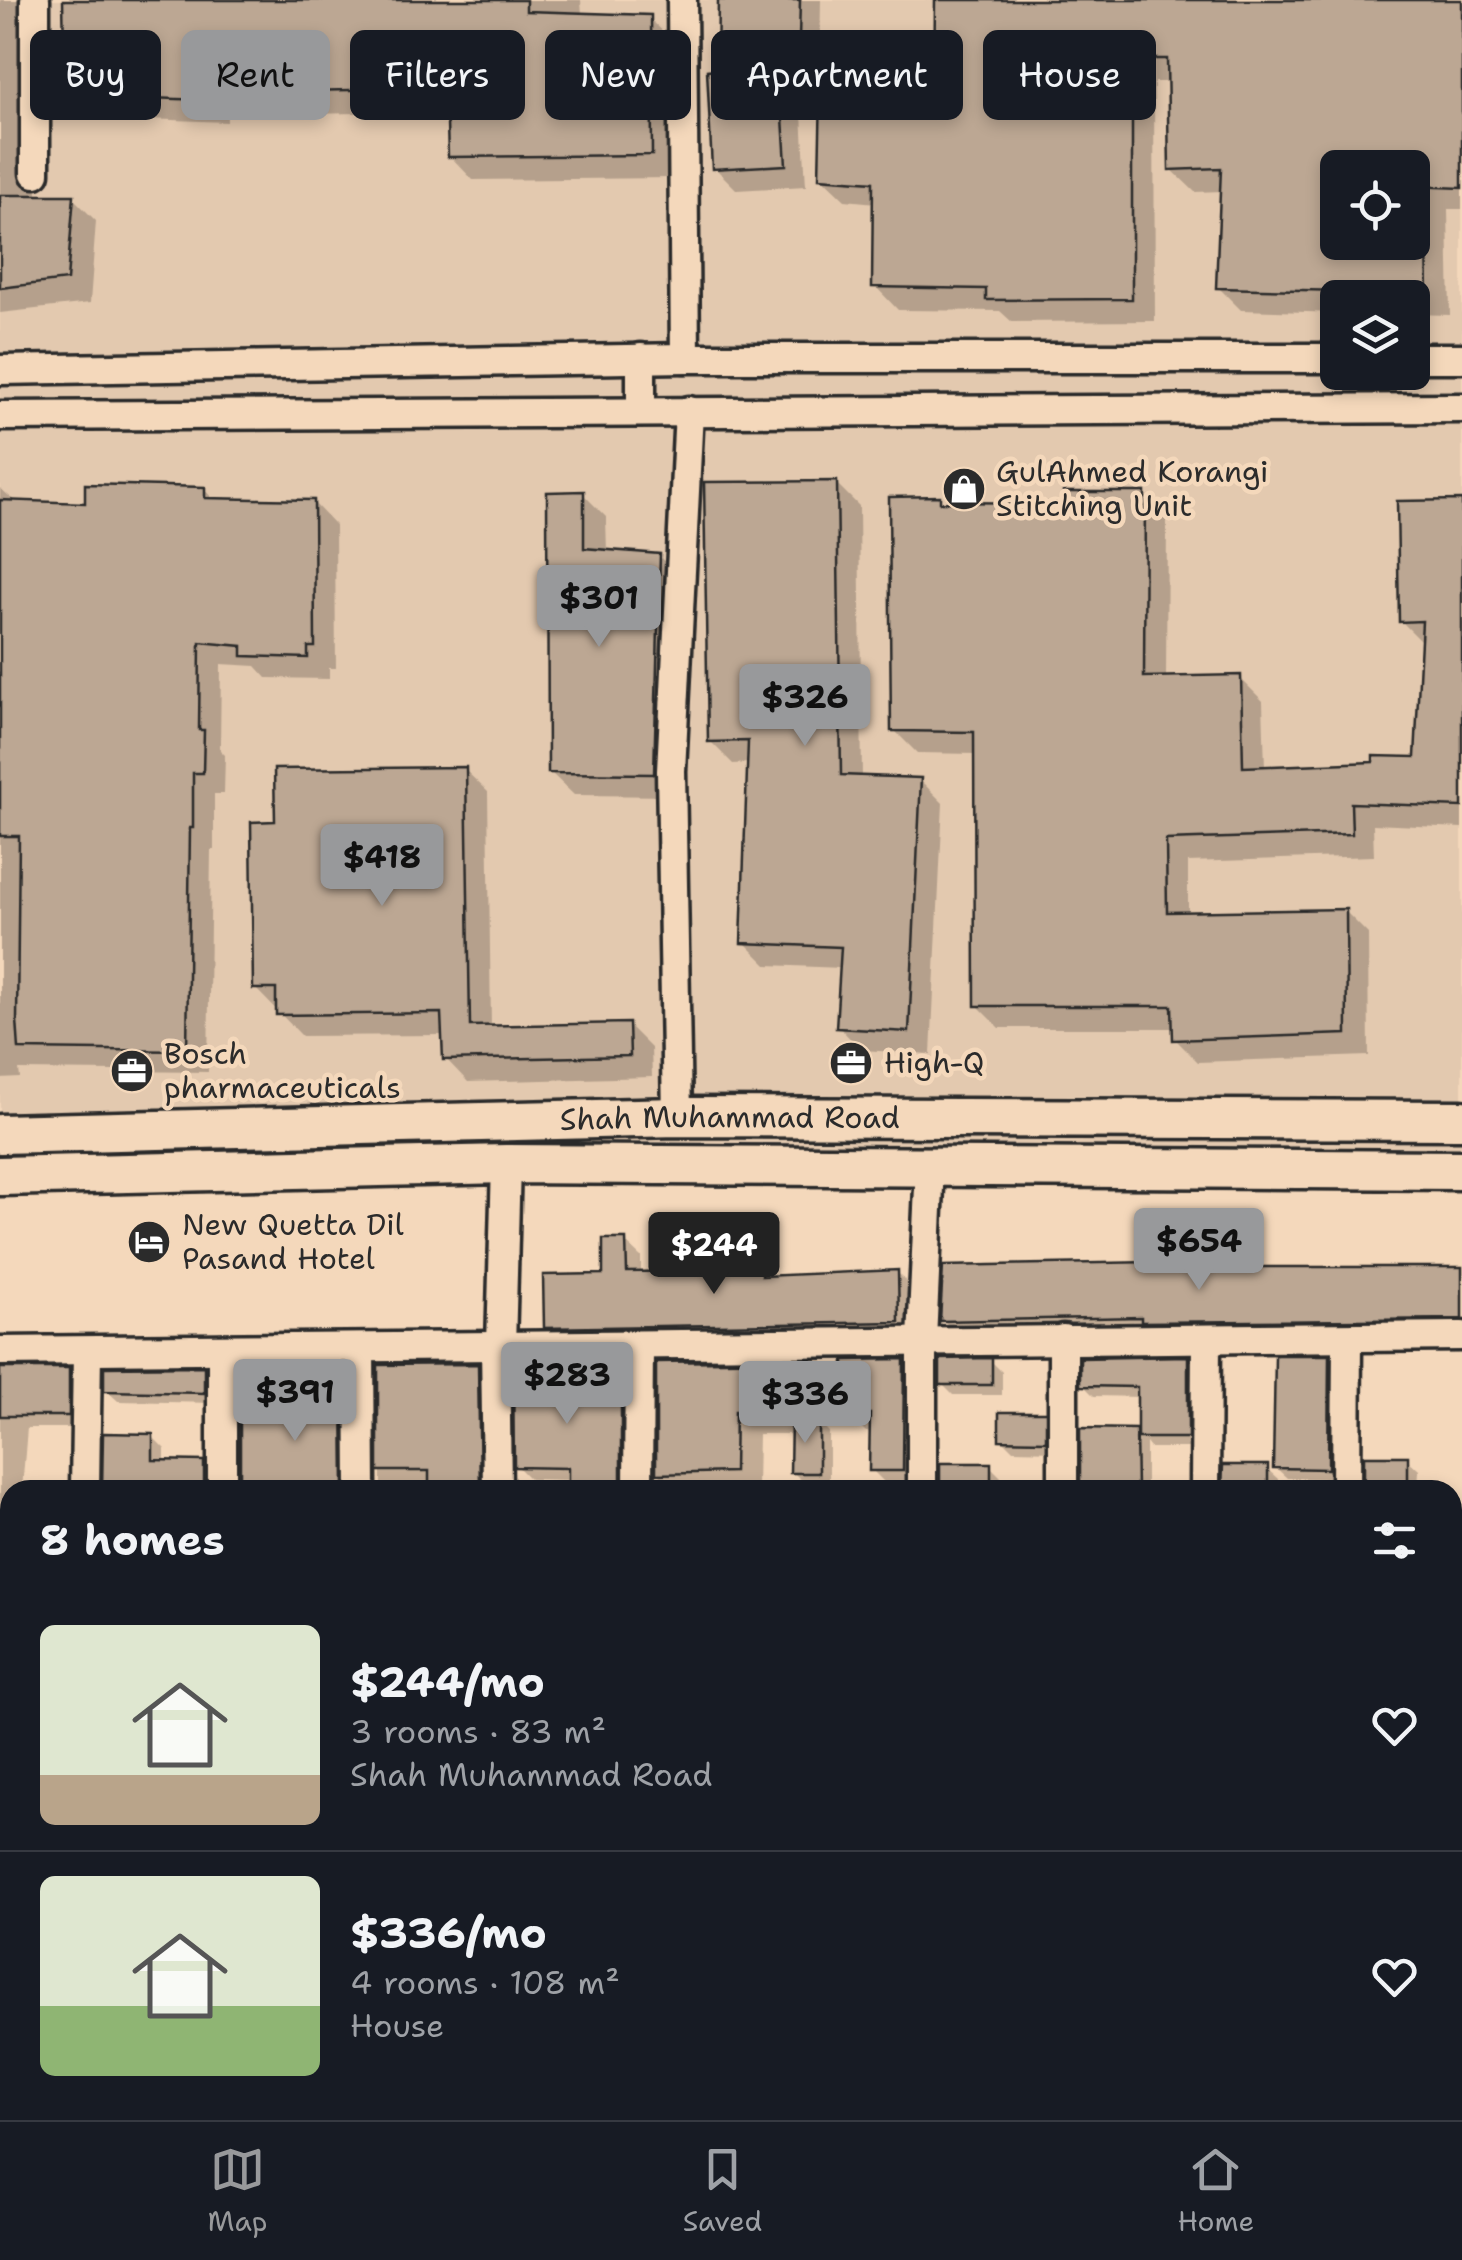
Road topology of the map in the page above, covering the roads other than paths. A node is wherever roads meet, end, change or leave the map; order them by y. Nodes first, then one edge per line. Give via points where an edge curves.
1 (35, 0) edge
2 (682, 0) edge
3 (35, 173) dead end
4 (641, 358) junction
5 (685, 358) junction
6 (1320, 358) edge
7 (1430, 358) edge
8 (1462, 358) edge
9 (0, 370) edge
10 (1462, 408) edge
11 (689, 410) junction
12 (640, 411) junction
13 (0, 416) edge
14 (677, 1117) junction
15 (1462, 1120) edge
16 (40, 1133) junction
17 (0, 1134) edge
18 (0, 1144) edge
19 (506, 1164) junction
20 (930, 1165) junction
21 (0, 1167) edge
22 (1462, 1170) edge
23 (47, 1175) junction
24 (0, 1176) edge
25 (1462, 1336) edge
26 (1063, 1339) junction
27 (1206, 1339) junction
28 (1347, 1339) junction
29 (922, 1340) junction
30 (498, 1345) junction
31 (638, 1346) junction
32 (222, 1348) junction
33 (360, 1348) junction
34 (0, 1351) edge
35 (86, 1351) junction
36 (85, 1480) edge
37 (222, 1480) edge
38 (361, 1480) edge
39 (497, 1480) edge
40 (638, 1480) edge
41 (922, 1480) edge
42 (1063, 1480) edge
43 (1205, 1480) edge
44 (1346, 1480) edge

1 - 3 street
2 - 5 street
4 - 5 street
4 - 9 street
4 - 12 street
5 - 6 street
7 - 8 street
10 - 11 street
11 - 12 street
11 - 14 street via 671,771
12 - 13 street
14 - 15 main road, Shah Muhammad Road
14 - 16 main road, Shah Muhammad Road
16 - 17 main road, Shah Muhammad Road
16 - 23 street via 29,1156
18 - 21 street
19 - 20 main road, Shah Muhammad Road
19 - 23 main road, Shah Muhammad Road
19 - 30 street
20 - 22 main road, Shah Muhammad Road
20 - 29 street
23 - 24 main road, Shah Muhammad Road
25 - 28 street
26 - 27 street
26 - 29 street
26 - 42 street
27 - 28 street
27 - 43 street
28 - 44 street
29 - 31 street
29 - 41 street
30 - 31 street
30 - 33 street
30 - 39 street
31 - 40 street
32 - 33 street
32 - 35 street
32 - 37 street
33 - 38 street
34 - 35 street
35 - 36 street

